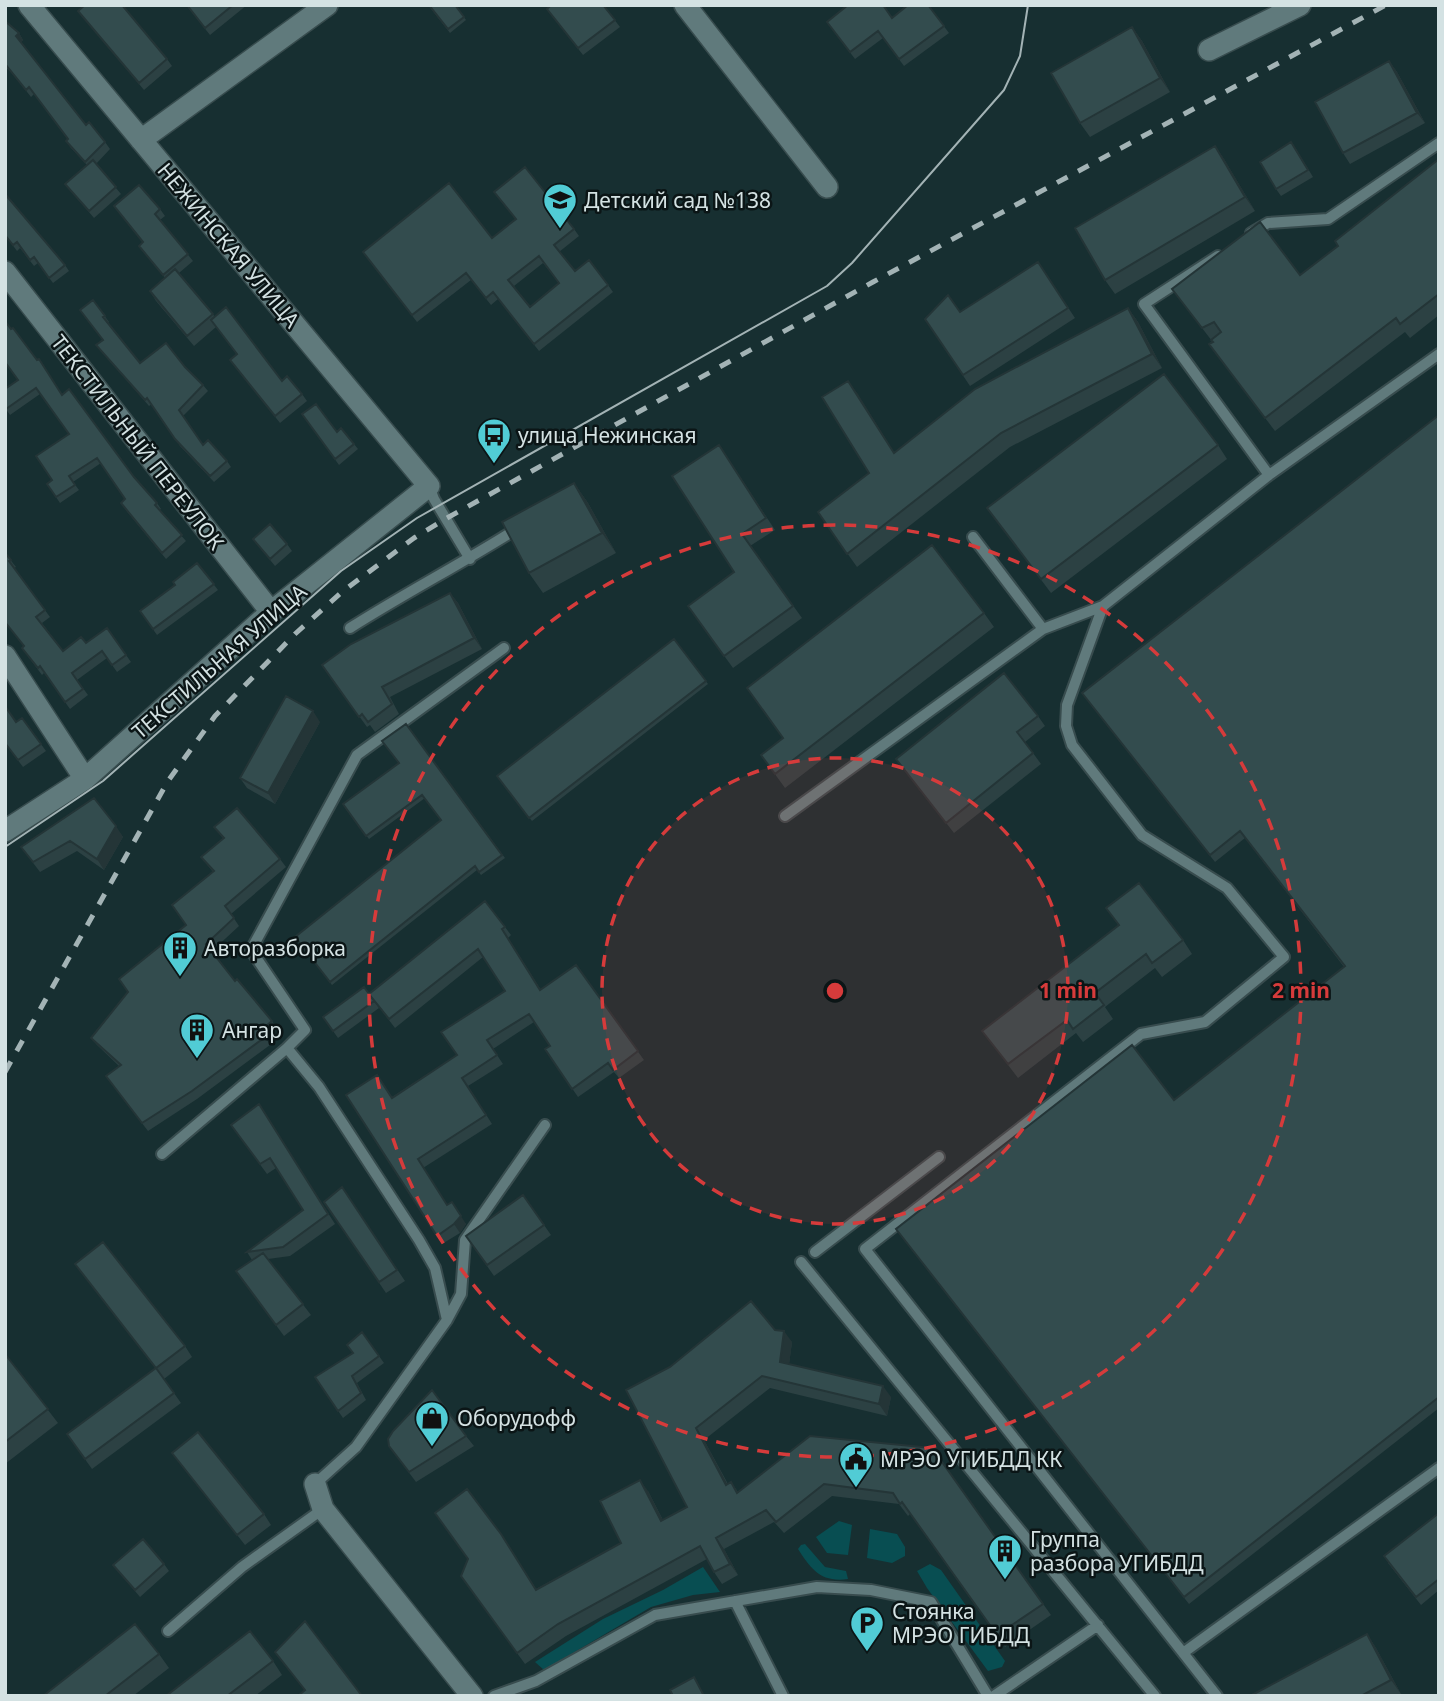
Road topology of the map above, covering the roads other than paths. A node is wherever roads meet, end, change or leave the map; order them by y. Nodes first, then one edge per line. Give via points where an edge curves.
1 (29, 5) edge
2 (327, 5) edge
3 (685, 5) edge
4 (1300, 5) edge
5 (1209, 50) dead end
6 (141, 140) junction
7 (1439, 143) edge
8 (827, 187) dead end
9 (1245, 238) edge
10 (1223, 252) edge
11 (5, 272) edge
12 (1439, 354) edge
13 (1269, 475) junction
14 (429, 486) junction
15 (525, 523) edge
16 (973, 537) dead end
17 (470, 559) junction
18 (1103, 606) junction
19 (271, 612) junction
20 (350, 628) dead end
21 (1043, 629) junction
22 (504, 648) dead end
23 (5, 656) edge
24 (85, 779) junction
25 (785, 816) dead end
26 (5, 831) edge
27 (287, 1048) junction
28 (545, 1125) dead end
29 (162, 1154) dead end
30 (939, 1157) dead end
31 (815, 1252) dead end
32 (801, 1262) dead end
33 (447, 1320) junction
34 (1439, 1468) edge
35 (315, 1484) joint
36 (323, 1509) junction
37 (735, 1601) junction
38 (1098, 1625) junction
39 (168, 1631) dead end
40 (1183, 1653) junction
41 (472, 1696) edge
42 (494, 1696) edge
43 (783, 1696) edge
44 (988, 1696) edge
45 (995, 1696) edge
46 (1154, 1696) edge
47 (1217, 1696) edge

1 - 6 street, НЕЖИНСКАЯ УЛИЦА
2 - 6 street
3 - 8 street
4 - 5 street
6 - 14 street, НЕЖИНСКАЯ УЛИЦА
7 - 9 lane via 1328,219 1268,223
10 - 13 lane via 1144,304
11 - 19 street, ТЕКСТИЛЬНЫЙ ПЕРЕУЛОК
12 - 13 lane
13 - 18 lane
14 - 17 lane
14 - 19 street, ТЕКСТИЛЬНАЯ УЛИЦА
15 - 17 lane
16 - 21 lane
17 - 20 lane
18 - 21 lane
18 - 40 lane via 1066,705 1072,745 1142,835 1227,887 1284,957 1205,1022 1140,1034 865,1250
19 - 24 street, ТЕКСТИЛЬНАЯ УЛИЦА
21 - 25 lane
22 - 27 lane via 357,755 251,950 305,1030
23 - 24 street
24 - 26 street, ТЕКСТИЛЬНАЯ УЛИЦА
27 - 29 lane
27 - 33 lane via 319,1087 419,1240 435,1268
28 - 33 lane via 465,1240 461,1294
30 - 31 lane
32 - 38 lane
33 - 35 lane via 356,1447
34 - 40 lane
35 - 36 street
36 - 39 lane via 242,1567
36 - 41 street
37 - 42 lane via 655,1615 536,1681
37 - 43 lane
37 - 44 lane via 817,1587 871,1590 931,1602
38 - 45 lane
38 - 46 lane
40 - 47 lane

